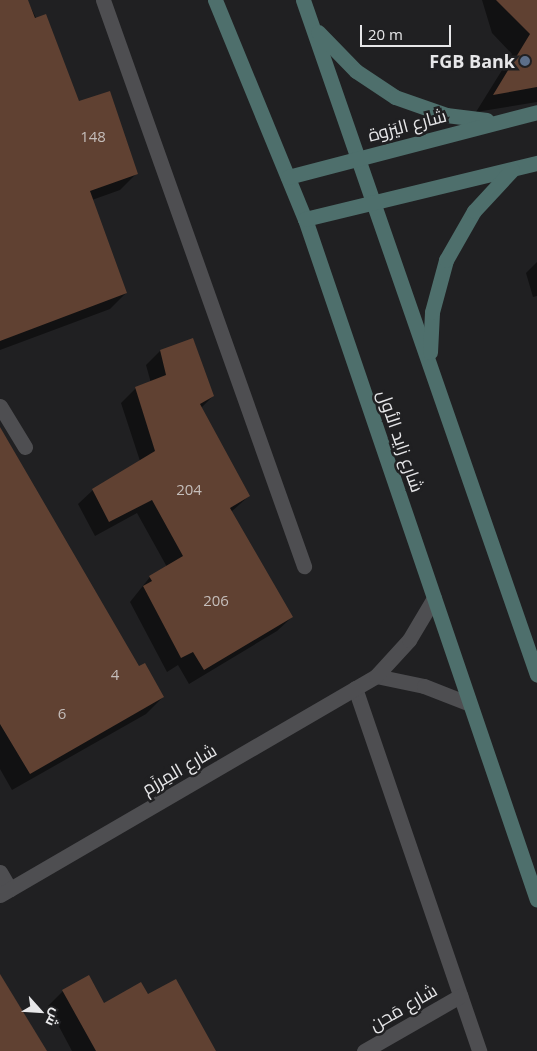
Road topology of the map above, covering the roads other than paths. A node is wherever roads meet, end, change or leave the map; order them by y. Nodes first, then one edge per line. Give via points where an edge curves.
1 (104, 0) edge
2 (214, 0) edge
3 (303, 0) edge
4 (309, 19) junction
5 (537, 112) edge
6 (500, 120) junction
7 (359, 157) junction
8 (537, 163) edge
9 (514, 168) junction
10 (288, 177) junction
11 (374, 201) junction
12 (305, 219) junction
13 (430, 366) junction
14 (0, 406) edge
15 (25, 448) dead end
16 (304, 566) dead end
17 (434, 598) junction
18 (537, 675) edge
19 (376, 676) junction
20 (355, 688) junction
21 (470, 704) junction
22 (0, 872) edge
23 (5, 892) edge
24 (537, 900) edge
25 (460, 996) junction
26 (364, 1051) edge
27 (478, 1051) edge

1 - 16 street
2 - 10 main road, شارع زايد الأول
3 - 4 main road
4 - 6 main road via 338,55 395,97 446,115
4 - 7 main road
5 - 6 main road, شارع اليَزوة
6 - 7 main road, شارع اليَزوة
7 - 10 main road, شارع اليَزوة
7 - 11 main road
8 - 9 main road
9 - 11 main road
9 - 13 main road via 474,211 446,260 432,312
10 - 12 main road, شارع زايد الأول
11 - 12 main road
11 - 13 main road
12 - 17 main road, شارع زايد الأول
13 - 18 main road
14 - 15 street
17 - 19 street, شارع المِرزَم via 409,640
17 - 21 main road, شارع زايد الأول
19 - 20 street, شارع المِرزَم
19 - 21 street via 424,686
20 - 23 street, شارع المِرزَم
20 - 25 street
21 - 24 main road, شارع زايد الأول
22 - 23 street
25 - 26 street, شارع مَحن
25 - 27 street

